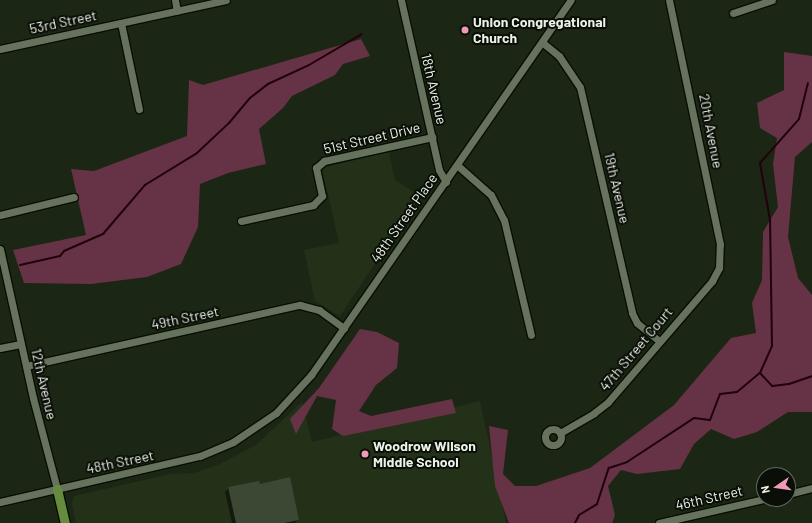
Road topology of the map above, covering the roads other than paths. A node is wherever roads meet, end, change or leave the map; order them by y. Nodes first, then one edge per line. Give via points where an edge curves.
1 (175, 0) edge
2 (226, 0) edge
3 (400, 0) edge
4 (571, 0) edge
5 (669, 0) edge
6 (772, 0) edge
7 (177, 11) junction
8 (733, 13) dead end
9 (121, 23) junction
10 (543, 43) junction
11 (0, 49) edge
12 (139, 109) dead end
13 (432, 137) junction
14 (457, 165) junction
15 (446, 182) junction
16 (74, 197) dead end
17 (0, 215) edge
18 (241, 221) dead end
19 (0, 249) edge
20 (719, 268) joint
21 (344, 328) junction
22 (531, 335) dead end
23 (659, 341) junction
24 (21, 344) junction
25 (0, 348) edge
26 (26, 366) junction
27 (560, 433) dead end
28 (243, 436) joint
29 (812, 488) edge
30 (57, 489) junction
31 (796, 492) edge
32 (756, 501) edge
33 (0, 502) edge
34 (65, 523) edge
35 (660, 523) edge

1 - 7 street
2 - 7 street, 53rd Street
3 - 13 street, 18th Avenue
4 - 10 street, 48th Street Place
5 - 20 street, 20th Avenue via 720,244
6 - 8 street
7 - 9 street, 53rd Street
9 - 11 street, 53rd Street
9 - 12 street
10 - 14 street, 48th Street Place
10 - 23 street, 19th Avenue via 559,56 580,87 632,313 637,323
13 - 15 street, 18th Avenue via 439,170
13 - 18 street, 51st Street Drive via 324,161 316,168 322,196 313,205
14 - 15 street, 48th Street Place
14 - 22 street via 491,195 504,220
15 - 21 street, 48th Street Place
16 - 17 street
19 - 24 street, 12th Avenue
20 - 23 street, 47th Street Court via 712,281
21 - 26 street, 49th Street via 320,310 300,306
21 - 28 street, 48th Street Place via 297,392 276,413
23 - 27 street, 47th Street Court via 608,402
24 - 25 street
24 - 26 street, 12th Avenue
26 - 30 street, 12th Avenue
28 - 30 street, 48th Street via 188,460
29 - 31 street
30 - 33 street, 48th Street
30 - 34 main road, 12th Avenue
32 - 35 street, 46th Street

